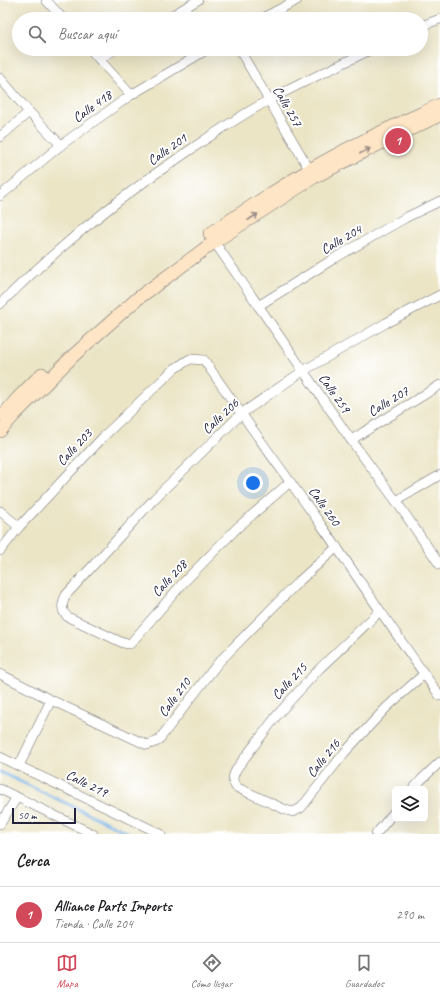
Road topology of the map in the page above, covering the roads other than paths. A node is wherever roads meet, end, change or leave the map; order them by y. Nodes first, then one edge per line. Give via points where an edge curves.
1 (47, 0) edge
2 (198, 0) edge
3 (298, 0) edge
4 (57, 12) edge
5 (178, 12) edge
6 (275, 12) edge
7 (440, 19) edge
8 (428, 23) edge
9 (96, 56) edge
10 (104, 56) edge
11 (196, 56) edge
12 (243, 56) edge
13 (358, 56) edge
14 (99, 59) junction
15 (0, 78) edge
16 (131, 95) junction
17 (269, 100) junction
18 (440, 105) edge
19 (29, 112) junction
20 (440, 115) edge
21 (0, 137) edge
22 (61, 145) junction
23 (312, 174) junction
24 (0, 196) edge
25 (440, 201) edge
26 (212, 238) junction
27 (440, 295) edge
28 (0, 304) edge
29 (258, 306) junction
30 (174, 369) joint
31 (303, 371) junction
32 (440, 386) edge
33 (240, 414) junction
34 (0, 418) edge
35 (0, 431) edge
36 (351, 440) junction
37 (440, 475) edge
38 (290, 482) junction
39 (396, 501) junction
40 (0, 511) edge
41 (19, 526) junction
42 (337, 548) junction
43 (0, 551) edge
44 (440, 565) edge
45 (62, 609) joint
46 (380, 611) junction
47 (0, 674) edge
48 (424, 674) junction
49 (440, 696) edge
50 (51, 700) junction
51 (0, 757) edge
52 (440, 762) edge
53 (19, 766) junction
54 (233, 782) joint
55 (416, 786) edge
56 (0, 789) edge
57 (17, 797) junction
58 (392, 815) edge
59 (0, 824) edge
60 (89, 833) edge
61 (161, 834) edge
62 (376, 834) edge

1 - 4 street
2 - 5 street
3 - 6 street
7 - 8 street
9 - 14 street
10 - 14 street
11 - 16 street, Calle 418
12 - 17 street, Calle 257
13 - 17 street, Calle 201
14 - 16 street
15 - 19 street
16 - 22 street, Calle 418
17 - 23 street, Calle 257
17 - 28 street, Calle 201 via 220,129 128,193
18 - 23 street via 332,157
19 - 21 street
19 - 22 street
23 -> 20 street
22 - 24 street, Calle 418
23 - 26 street via 257,202
25 - 29 street, Calle 204 via 405,218
26 - 29 street, Calle 259
26 - 34 street via 132,293 81,336
26 - 35 street via 137,298 74,355
27 - 31 street, Calle 206
29 - 31 street, Calle 259
30 - 33 street, Calle 260 via 190,359 204,360
30 - 41 street, Calle 203 via 105,434
31 - 33 street, Calle 206
31 - 36 street, Calle 259
32 - 36 street, Calle 207
33 - 38 street, Calle 260
33 - 45 street, Calle 206 via 154,499 66,595
36 - 39 street, Calle 259
37 - 39 street
38 - 42 street, Calle 260
38 - 45 street, Calle 208 via 237,528 183,583 130,644 68,617
39 - 44 street, Calle 259
40 - 41 street
41 - 43 street, Calle 203
42 - 46 street, Calle 260
42 - 50 street, Calle 210 via 297,583 218,663 158,741 147,745
46 - 48 street, Calle 260
46 - 54 street, Calle 215 via 320,668 278,714 237,768
47 - 50 street, Calle 210
48 - 49 street, Calle 260
48 - 54 street, Calle 216 via 387,707 345,752 301,808 293,812 286,810 236,787
50 - 53 street
51 - 53 street, Calle 219
52 - 55 street
53 - 61 street, Calle 219
56 - 57 street
57 - 59 street
57 - 60 street
58 - 62 street

